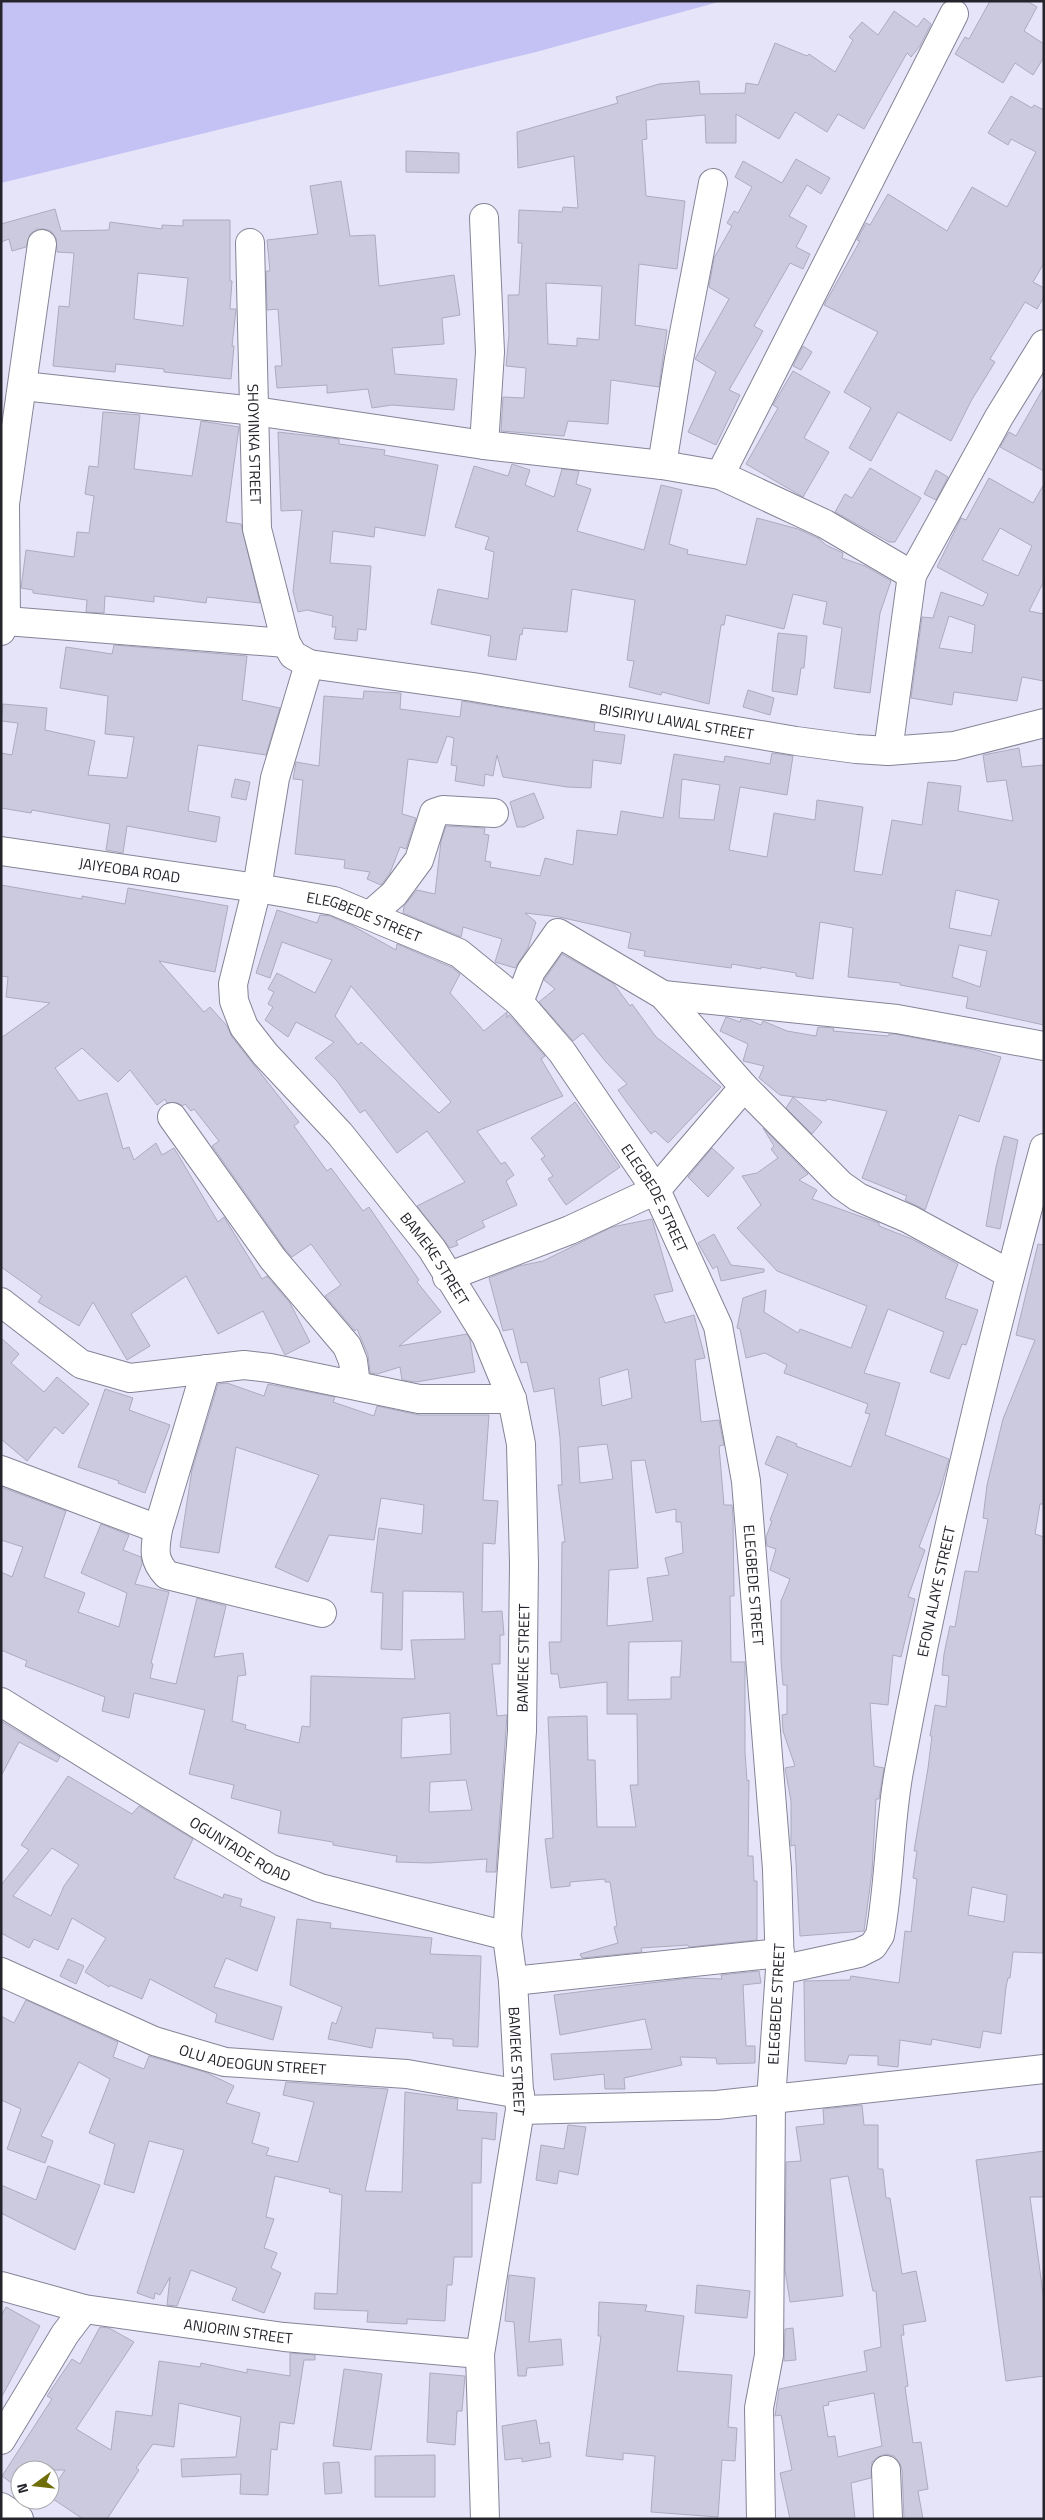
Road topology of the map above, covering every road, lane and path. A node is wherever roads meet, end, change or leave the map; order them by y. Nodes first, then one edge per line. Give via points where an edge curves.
1 (954, 14) dead end
2 (713, 183) dead end
3 (484, 218) dead end
4 (250, 243) dead end
5 (42, 244) dead end
6 (1044, 344) edge
7 (23, 386) junction
8 (255, 411) junction
9 (484, 444) junction
10 (662, 465) junction
11 (720, 475) junction
12 (912, 575) junction
13 (4, 626) edge
14 (286, 643) junction
15 (309, 664) junction
16 (1044, 723) edge
17 (888, 751) junction
18 (494, 813) dead end
19 (1, 851) edge
20 (257, 888) junction
21 (370, 915) junction
22 (663, 995) junction
23 (519, 1002) junction
24 (1044, 1046) edge
25 (744, 1087) junction
26 (172, 1117) dead end
27 (1044, 1148) edge
28 (656, 1190) junction
29 (1010, 1274) junction
30 (447, 1277) junction
31 (1, 1302) edge
32 (206, 1369) junction
33 (356, 1385) junction
34 (512, 1399) junction
35 (1, 1470) edge
36 (158, 1529) junction
37 (322, 1613) dead end
38 (1, 1702) edge
39 (507, 1936) junction
40 (780, 1962) junction
41 (1, 1972) edge
42 (513, 1981) junction
43 (1044, 2069) edge
44 (771, 2100) junction
45 (520, 2102) junction
46 (1, 2286) edge
47 (84, 2309) junction
48 (480, 2354) junction
49 (1, 2440) edge
50 (886, 2470) dead end
51 (1, 2507) edge
52 (18, 2519) edge
53 (485, 2519) edge
54 (761, 2519) edge
55 (888, 2519) edge

1 - 11 street
2 - 10 street
3 - 9 street via 490,352
4 - 8 street, SHOYINKA STREET
5 - 7 street
6 - 12 street
7 - 8 street
7 - 13 street via 5,504
8 - 9 street
8 - 14 street, SHOYINKA STREET via 256,529
9 - 10 street
10 - 11 street
11 - 12 street via 826,524
12 - 17 street
13 - 14 street
14 - 15 street via 293,655
15 - 17 street, BISIRIYU LAWAL STREET via 473,687 796,741
15 - 20 street, BAMEKE STREET via 275,778
16 - 17 street, BISIRIYU LAWAL STREET via 954,746
18 - 21 street via 443,810 434,813 419,860 394,894
19 - 20 street, JAIYEOBA ROAD
20 - 21 street, ELEGBEDE STREET via 334,901
20 - 30 street, BAMEKE STREET via 233,984 234,1001 244,1026 265,1054 340,1134 432,1249
21 - 23 street, ELEGBEDE STREET via 460,953
22 - 23 street via 558,933 530,971
22 - 24 street via 897,1019
22 - 25 street
23 - 28 street, ELEGBEDE STREET via 562,1052
25 - 28 street
25 - 29 street via 841,1185 858,1197 909,1219
26 - 33 street via 273,1259 347,1346
27 - 29 street, EFON ALAYE STREET
28 - 30 street via 570,1230
28 - 40 street, ELEGBEDE STREET via 718,1326 746,1481 777,1869
29 - 40 street, EFON ALAYE STREET via 935,1589 899,1774 880,1935 873,1946 859,1953
30 - 34 street, BAMEKE STREET via 486,1336
31 - 32 street via 81,1364 130,1378
32 - 33 street via 244,1365
32 - 36 street
33 - 34 street via 419,1398
34 - 39 street, BAMEKE STREET via 521,1444 524,1564 522,1731
35 - 36 street
36 - 37 street via 157,1565 167,1576
38 - 39 street, OGUNTADE ROAD via 269,1868 320,1888
39 - 42 street, BAMEKE STREET
40 - 42 street, EFON ALAYE STREET
40 - 44 street, ELEGBEDE STREET
41 - 45 street, OLU ADEOGUN STREET via 154,2041 225,2062 407,2074
42 - 45 street, BAMEKE STREET
43 - 44 street, OLU ADEOGUN STREET
44 - 45 street, OLU ADEOGUN STREET via 717,2105
44 - 54 street, ELEGBEDE STREET via 769,2355 759,2408
45 - 48 street, BAMEKE STREET
46 - 47 street, ANJORIN STREET
47 - 48 street, ANJORIN STREET via 284,2337
47 - 49 street
48 - 53 street, BAMEKE STREET
50 - 55 street
51 - 52 street

